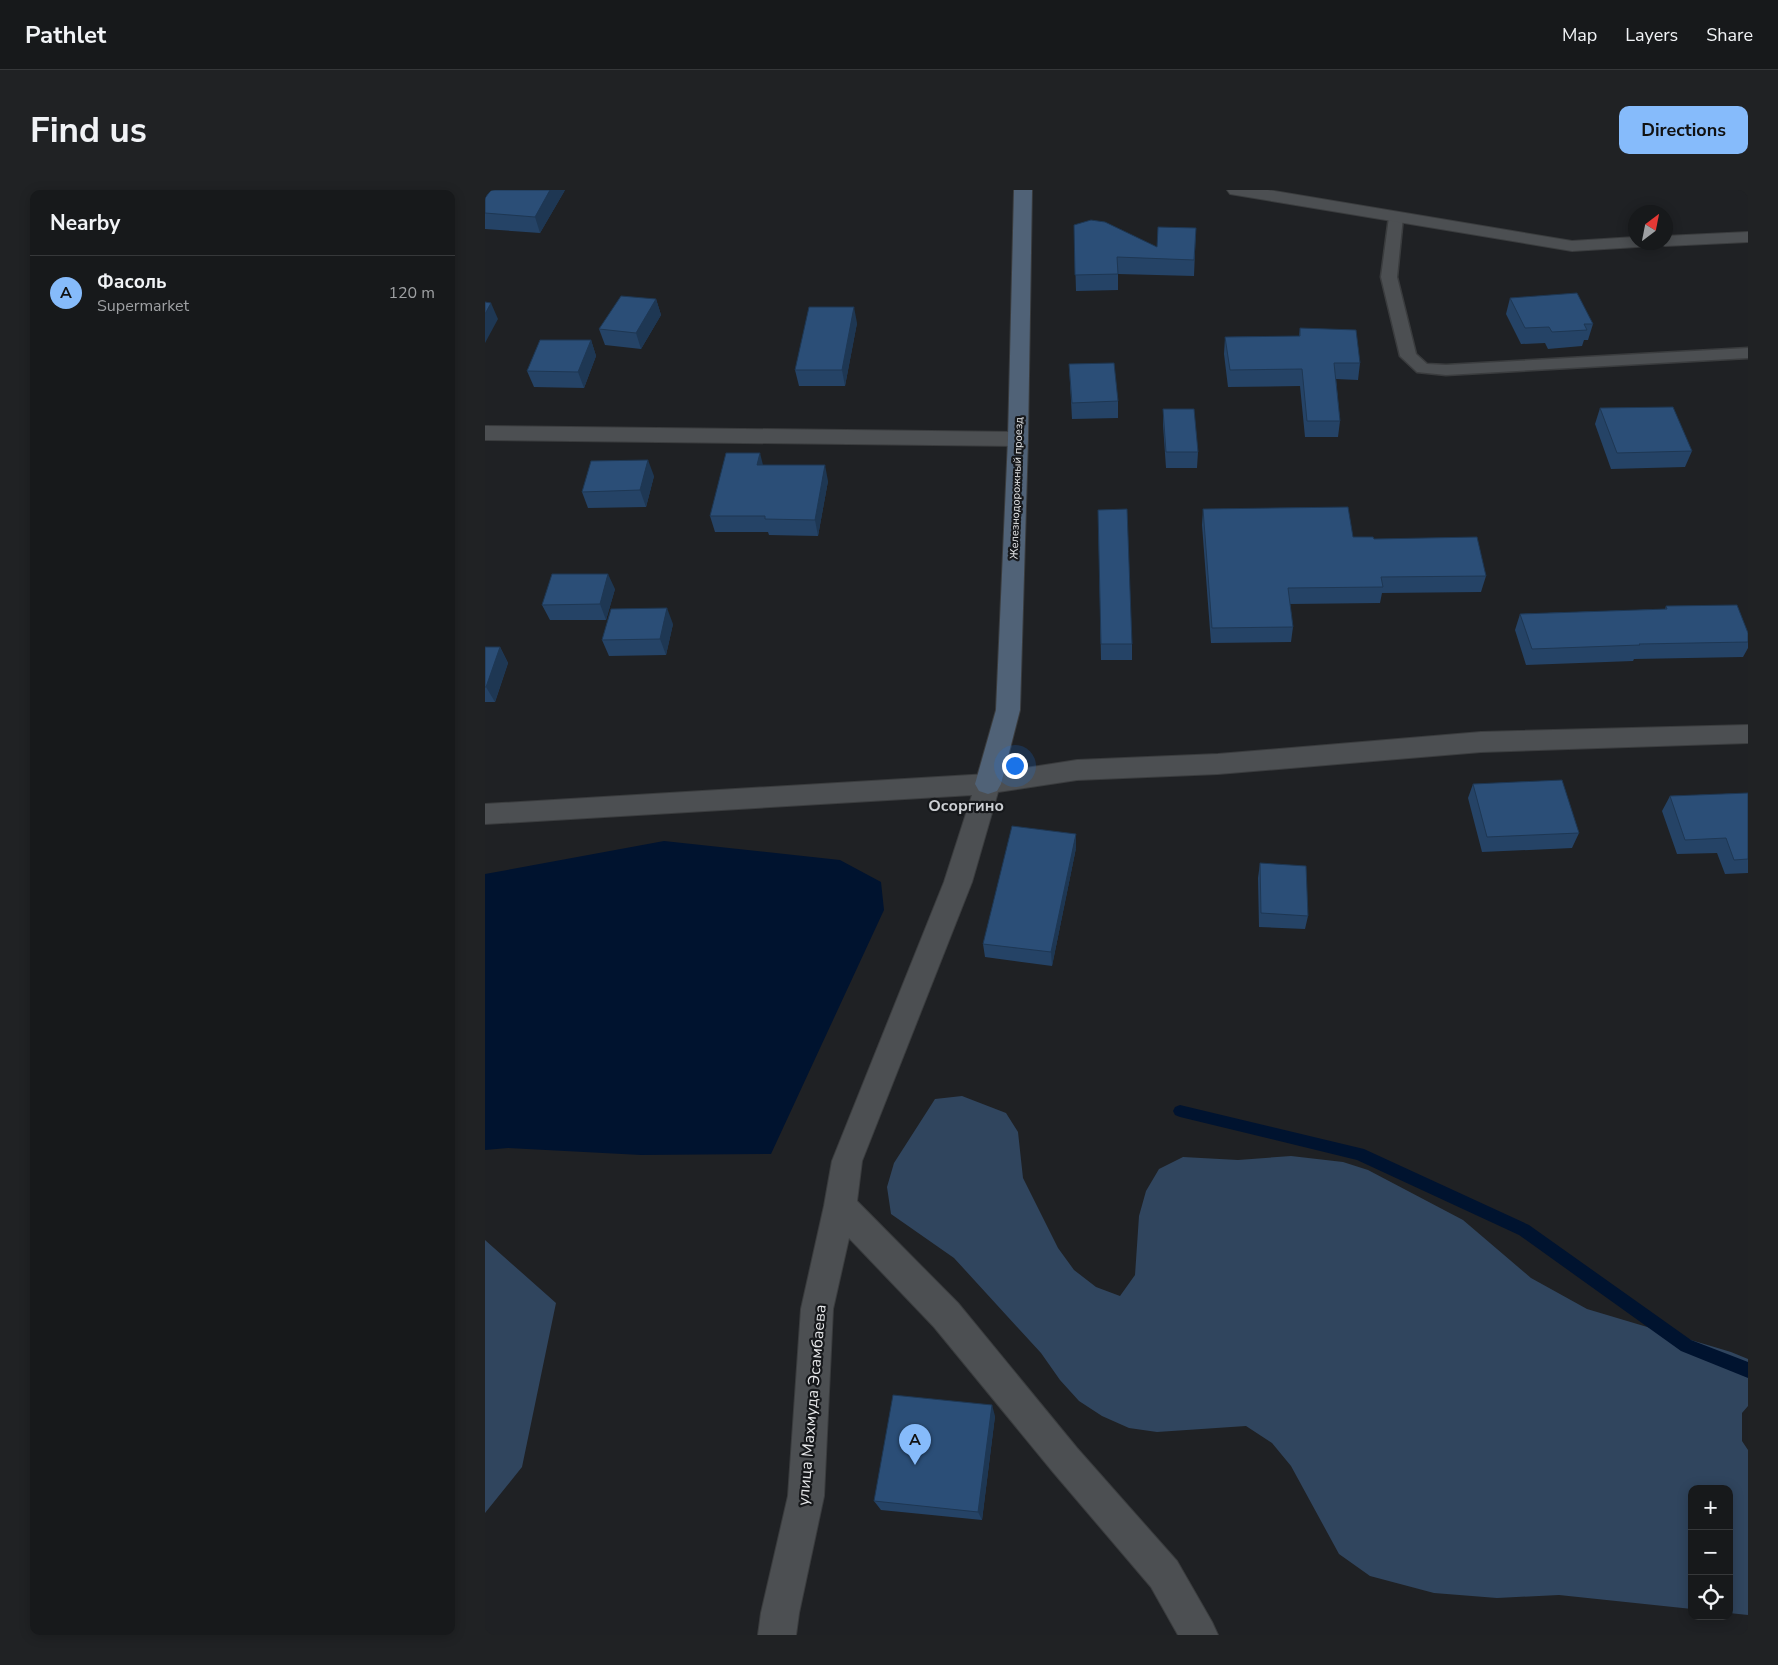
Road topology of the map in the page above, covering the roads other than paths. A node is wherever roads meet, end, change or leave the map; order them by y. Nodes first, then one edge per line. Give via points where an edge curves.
1 (1023, 190) edge
2 (1236, 190) edge
3 (1396, 217) junction
4 (1748, 237) edge
5 (1673, 241) edge
6 (1628, 243) edge
7 (1748, 353) edge
8 (485, 433) edge
9 (1018, 439) junction
10 (1748, 734) edge
11 (989, 784) junction
12 (485, 814) edge
13 (840, 1206) junction
14 (777, 1635) edge
15 (1199, 1635) edge

1 - 9 street, Железнодорожный проезд
2 - 3 street
3 - 6 street via 1572,246
3 - 7 lane via 1389,277 1408,356 1423,368 1446,370
4 - 5 street
8 - 9 street
9 - 11 street, Железнодорожный проезд via 1008,710
10 - 11 street via 1481,742 1218,764 1077,770
11 - 12 street
11 - 13 street, улица Махмуда Эсамбаева via 958,882 847,1161
13 - 14 street, улица Махмуда Эсамбаева via 817,1309 806,1496
13 - 15 street via 946,1315 1164,1574

